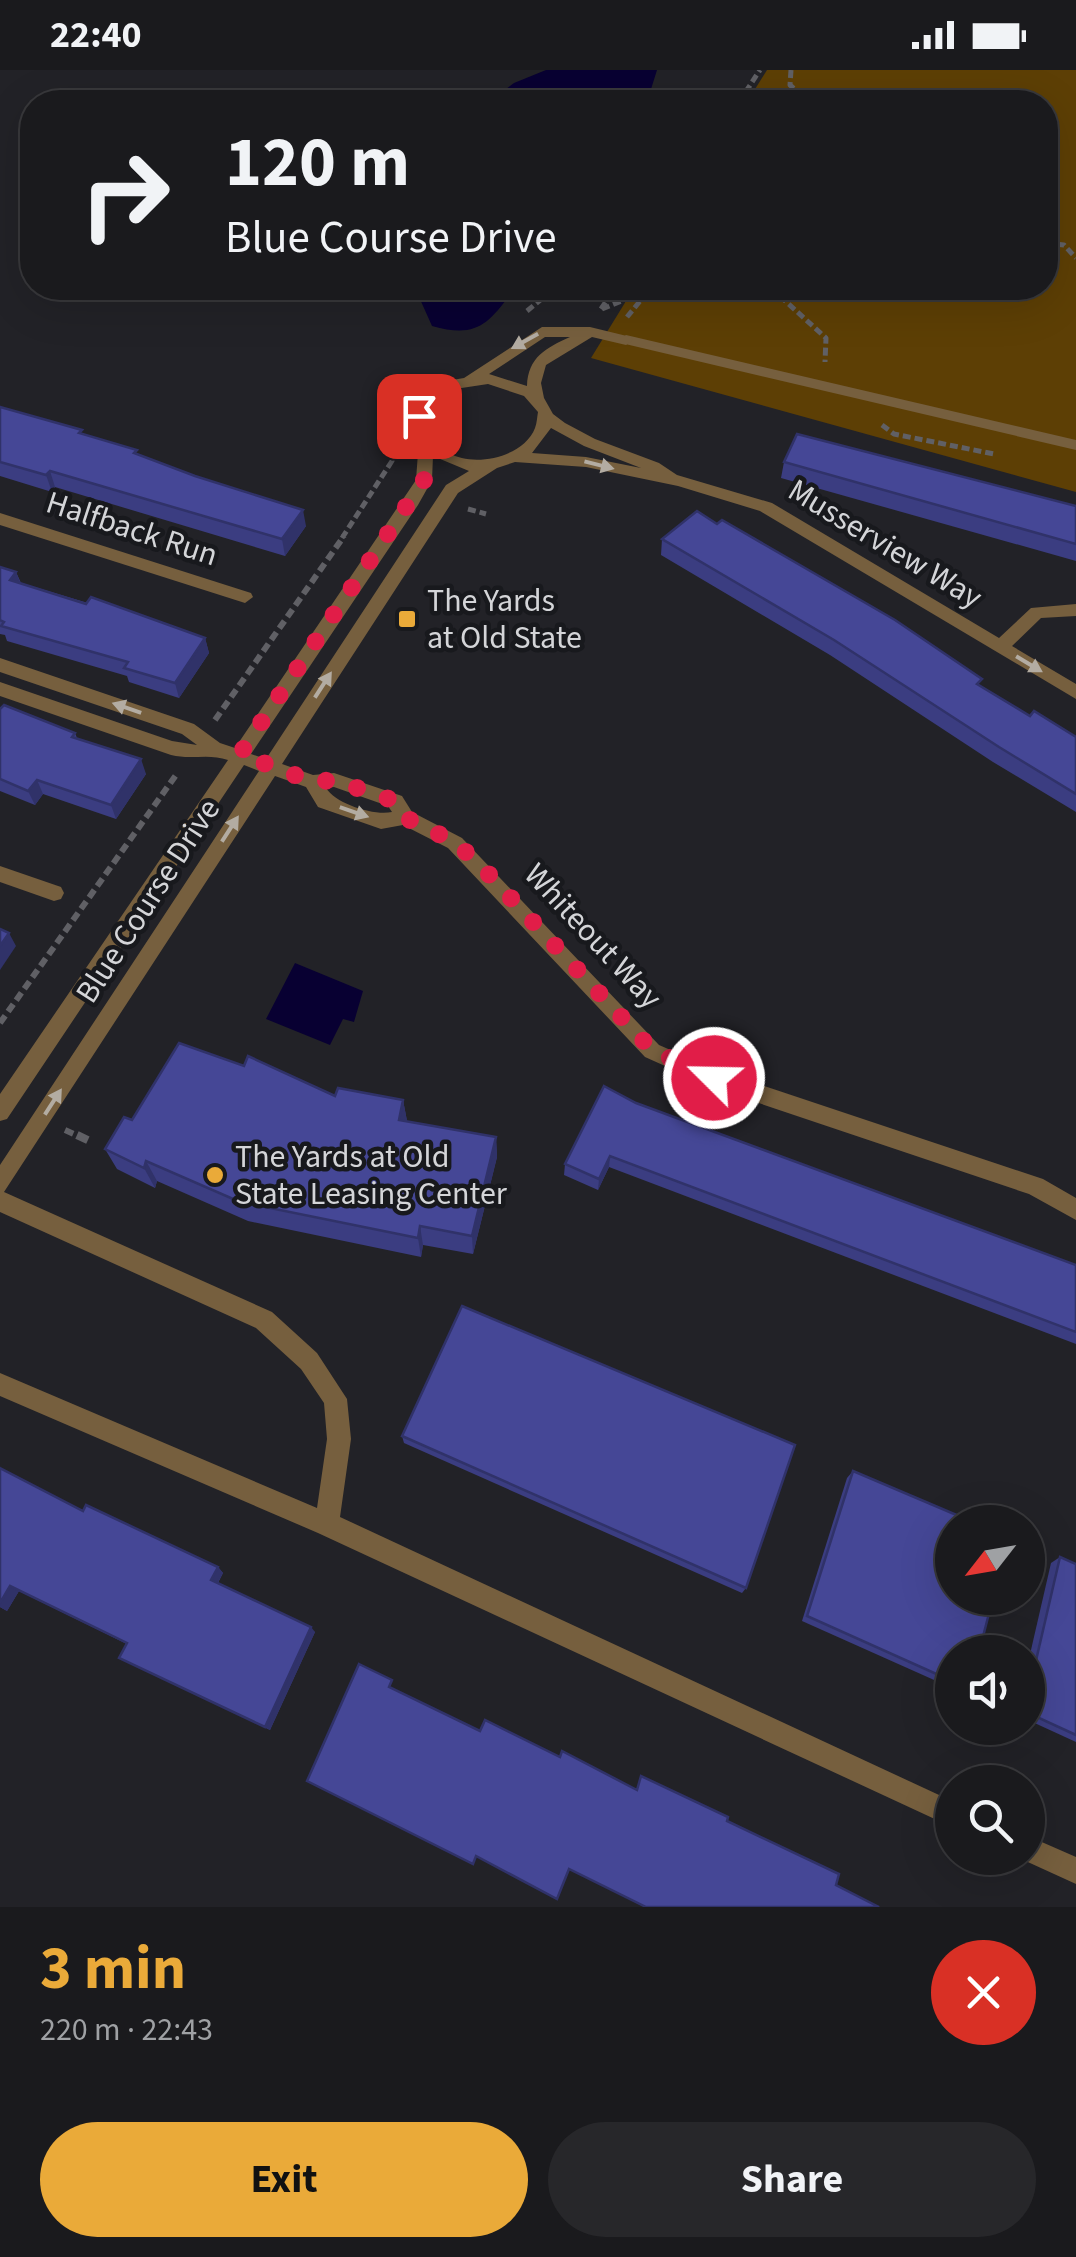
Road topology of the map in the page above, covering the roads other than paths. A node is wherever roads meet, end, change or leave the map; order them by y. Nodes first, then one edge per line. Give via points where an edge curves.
1 (590, 332) junction
2 (469, 380) junction
3 (536, 398) junction
4 (546, 416) junction
5 (425, 442) junction
6 (1076, 444) edge
7 (518, 457) junction
8 (492, 464) junction
9 (679, 481) junction
10 (0, 518) edge
11 (245, 597) dead end
12 (1076, 610) edge
13 (1000, 647) junction
14 (0, 665) edge
15 (0, 689) edge
16 (1076, 692) edge
17 (214, 748) junction
18 (240, 754) junction
19 (270, 766) junction
20 (0, 874) edge
21 (54, 893) dead end
22 (0, 1112) edge
23 (0, 1184) edge
24 (0, 1201) edge
25 (1076, 1210) edge
26 (0, 1384) edge
27 (328, 1524) junction
28 (935, 1806) edge
29 (1045, 1857) edge
30 (1076, 1871) edge

1 -> 2 street, Blue Course Drive via 557,329 531,336
1 - 3 street via 537,362 531,378
1 - 6 street, Blue Course Drive
2 - 3 street via 507,382
2 - 5 street, Blue Course Drive via 424,404 419,430
3 - 4 street
4 - 7 street via 544,434
4 - 9 street, Musserview Way via 572,436 648,462
5 - 8 street, Blue Course Drive via 453,460
5 - 18 street, Blue Course Drive via 424,480 412,501
7 - 8 street, Blue Course Drive
7 -> 9 street, Musserview Way via 557,457
19 -> 8 street, Blue Course Drive via 452,489
9 - 13 street, Musserview Way via 766,507
10 - 11 street, Halfback Run
12 - 13 street, Musserview Way via 1037,612
13 -> 16 street, Musserview Way
17 -> 14 street via 188,728
15 - 17 street via 181,750
17 - 18 street, Whiteout Way
18 - 19 street, Whiteout Way
18 - 22 street, Blue Course Drive
23 -> 19 street, Blue Course Drive
19 - 25 street, Whiteout Way via 313,782 325,802 381,822 406,818 455,842 652,1050 714,1078 1035,1186
20 - 21 street
24 - 27 street via 264,1320 309,1360 335,1399 339,1439
26 - 27 street
27 - 28 street
29 - 30 street

